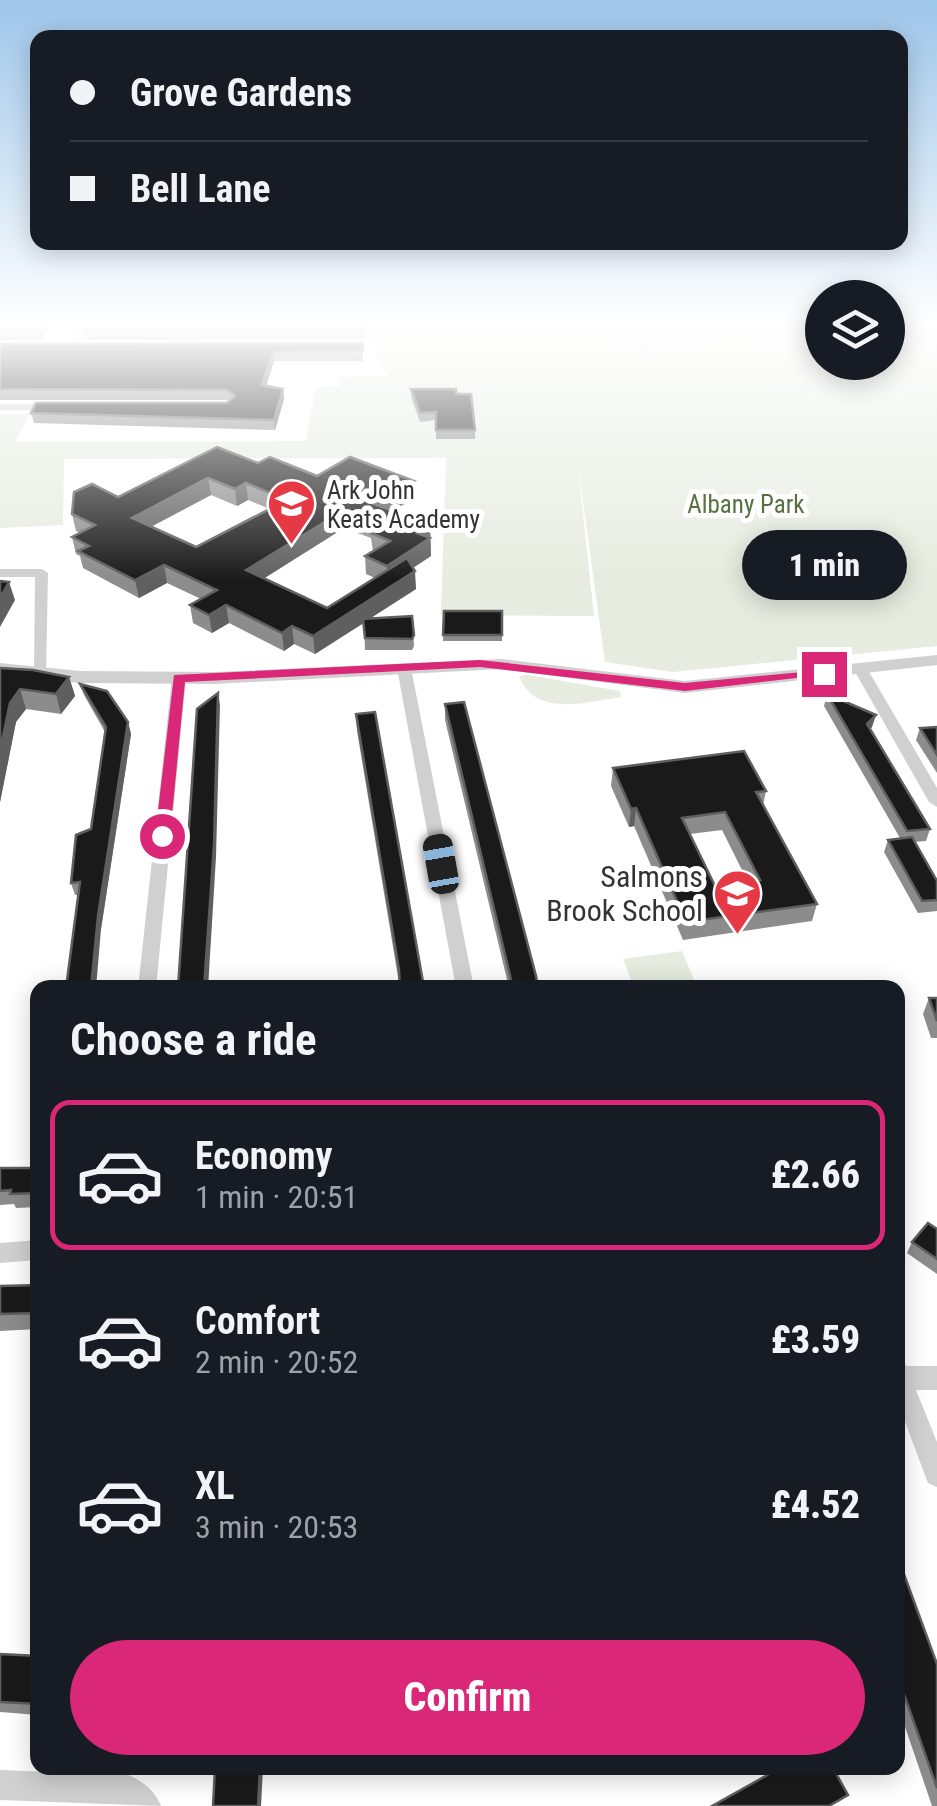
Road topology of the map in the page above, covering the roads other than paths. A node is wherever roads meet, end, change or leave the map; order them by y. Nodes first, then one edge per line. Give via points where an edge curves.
1 (0, 572) edge
2 (937, 660) edge
3 (404, 668) junction
4 (0, 669) edge
5 (861, 670) junction
6 (40, 673) junction
7 (178, 678) junction
8 (937, 802) edge
9 (148, 980) edge
10 (463, 980) edge
11 (30, 1251) edge
12 (0, 1253) edge
13 (905, 1376) edge
14 (937, 1378) edge
15 (905, 1393) edge
16 (937, 1474) edge
17 (0, 1785) edge
18 (146, 1806) edge

1 - 6 street via 42,572
2 - 5 street
3 - 5 street via 521,665 685,687
3 - 7 street
3 - 10 street
4 - 6 street
5 - 8 street
6 - 7 street
7 - 9 street
11 - 12 street
13 - 14 street
15 - 16 street
17 - 18 street via 128,1790

